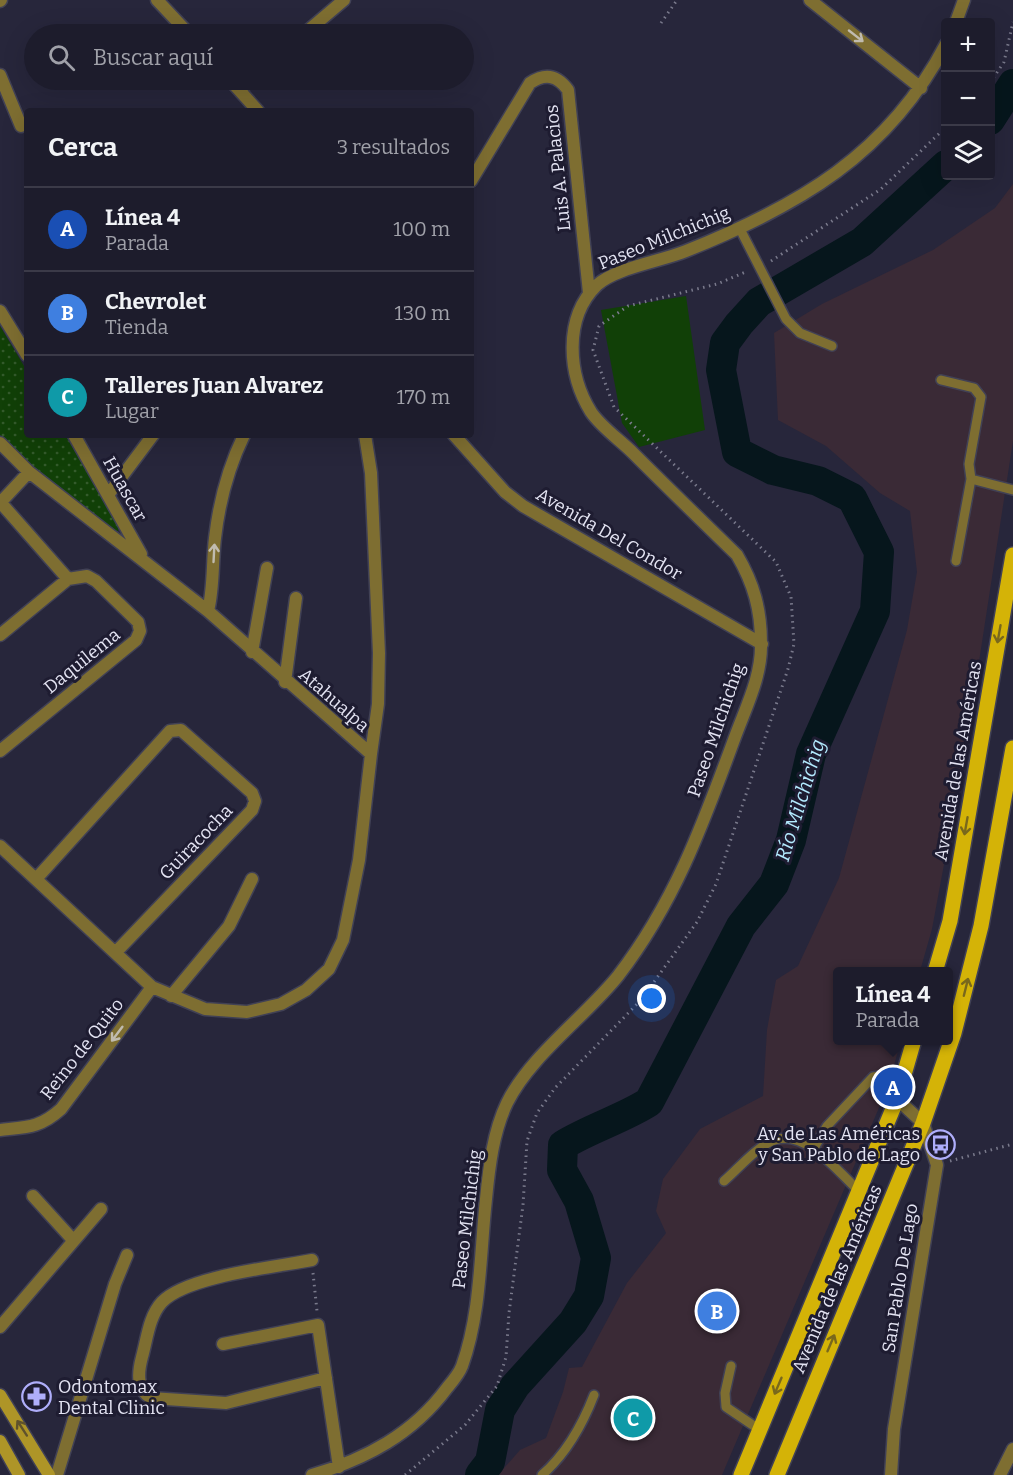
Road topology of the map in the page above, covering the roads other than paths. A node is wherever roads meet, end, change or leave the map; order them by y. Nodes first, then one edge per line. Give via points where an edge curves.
1 (157, 0) edge
2 (344, 0) edge
3 (810, 0) edge
4 (964, 0) edge
5 (957, 18) edge
6 (180, 24) edge
7 (316, 24) edge
8 (941, 51) edge
9 (0, 75) edge
10 (921, 88) junction
11 (239, 90) edge
12 (255, 108) edge
13 (21, 126) dead end
14 (474, 176) edge
15 (740, 227) junction
16 (590, 293) junction
17 (0, 311) edge
18 (832, 345) dead end
19 (24, 350) edge
20 (941, 380) dead end
21 (76, 438) edge
22 (151, 438) edge
23 (243, 438) edge
24 (365, 438) edge
25 (457, 438) edge
26 (0, 443) edge
27 (29, 472) junction
28 (971, 479) junction
29 (1013, 490) edge
30 (108, 495) junction
31 (0, 503) edge
32 (1013, 555) edge
33 (144, 560) junction
34 (956, 561) dead end
35 (267, 568) dead end
36 (68, 579) junction
37 (296, 598) dead end
38 (208, 611) junction
39 (0, 635) edge
40 (762, 644) junction
41 (252, 652) junction
42 (285, 681) junction
43 (1013, 748) edge
44 (0, 751) edge
45 (371, 754) junction
46 (0, 846) edge
47 (36, 879) junction
48 (252, 879) dead end
49 (116, 952) junction
50 (936, 967) edge
51 (152, 987) junction
52 (171, 996) junction
53 (953, 1036) edge
54 (913, 1045) edge
55 (950, 1045) edge
56 (905, 1072) junction
57 (897, 1099) junction
58 (923, 1123) junction
59 (0, 1130) edge
60 (814, 1148) junction
61 (724, 1181) dead end
62 (859, 1191) junction
63 (33, 1196) dead end
64 (101, 1209) dead end
65 (73, 1240) junction
66 (127, 1255) dead end
67 (312, 1260) road end
68 (0, 1327) edge
69 (224, 1344) dead end
70 (731, 1366) dead end
71 (326, 1378) junction
72 (0, 1395) edge
73 (594, 1395) dead end
74 (760, 1430) junction
75 (0, 1441) edge
76 (1013, 1449) edge
77 (339, 1467) junction
78 (19, 1475) edge
79 (50, 1475) edge
80 (57, 1475) edge
81 (312, 1475) edge
82 (542, 1475) edge
83 (741, 1475) edge
84 (777, 1475) edge
85 (891, 1475) edge
86 (1000, 1475) edge

1 - 6 street
2 - 7 street
3 -> 10 street
4 - 5 street
8 - 10 street, Paseo Milchichig
9 - 13 street
10 - 15 street, Paseo Milchichig via 864,152 798,199
11 - 12 street
14 - 16 street, Luis A. Palacios via 530,84 538,78 553,76 561,80 568,90
15 - 16 street, Paseo Milchichig via 608,279
15 - 18 lane via 786,319 800,333
16 - 40 street, Paseo Milchichig via 574,330 571,357 592,412 737,555 758,601
17 - 19 street
20 - 28 lane via 974,388 981,397 969,464
21 - 30 street, Huascar
22 - 30 street
38 -> 23 street via 213,593 215,536 229,474
24 - 45 street via 371,473 379,652 378,704
25 - 40 street, Avenida Del Condor via 505,492 523,506
26 - 27 street, Atahualpa
27 - 31 street
27 - 33 street, Atahualpa
28 - 29 lane
28 - 34 lane
30 - 33 street, Huascar
31 - 36 street
32 -> 50 main road, Avenida de las Américas via 950,921
33 - 38 street, Atahualpa
35 - 41 street
36 - 39 street
36 - 44 street, Daquilema via 87,576 96,581 138,622 140,631 136,640
37 - 42 street
38 - 41 street, Atahualpa
40 - 77 street, Paseo Milchichig via 758,674 670,898 615,980 566,1029 507,1103 495,1138 473,1325 462,1369 408,1431
41 - 42 street, Atahualpa
42 - 45 street, Atahualpa
53 -> 43 main road, Avenida de las Américas via 981,926
45 - 52 street, Atahualpa via 348,925 329,969 306,990 281,1004 247,1012 206,1009
46 - 47 street, Atahualpa
47 - 49 street, Atahualpa
47 - 49 street, Guiracocha via 170,731 182,730 252,793 252,810
48 - 52 street via 229,926
49 - 51 street, Atahualpa
51 - 52 street, Atahualpa
51 -> 59 street, Reino de Quito via 61,1109 46,1122
54 - 56 main road, Avenida de las Américas
58 -> 55 main road, Avenida de las Américas
56 - 57 main road, Avenida de las Américas
56 - 60 lane via 873,1077 827,1126
57 - 58 street, San Pablo De Lago
57 - 62 main road, Avenida de las Américas
84 -> 58 main road, Avenida de las Américas
58 - 85 street, San Pablo De Lago via 937,1165 894,1429
60 - 61 lane via 786,1138 775,1140
60 - 62 lane
62 -> 74 main road, Avenida de las Américas
63 - 65 street
64 - 65 street
65 - 68 street
66 - 80 street
67 - 71 street via 209,1280 163,1300 153,1315 140,1367 140,1386 151,1398 226,1402
69 - 71 street via 318,1325
70 - 74 lane via 726,1407
71 - 77 street
79 -> 72 main road
73 - 82 lane via 581,1427
74 - 83 main road, Avenida de las Américas
75 - 78 main road
76 - 86 street
77 - 81 street, Paseo Milchichig

